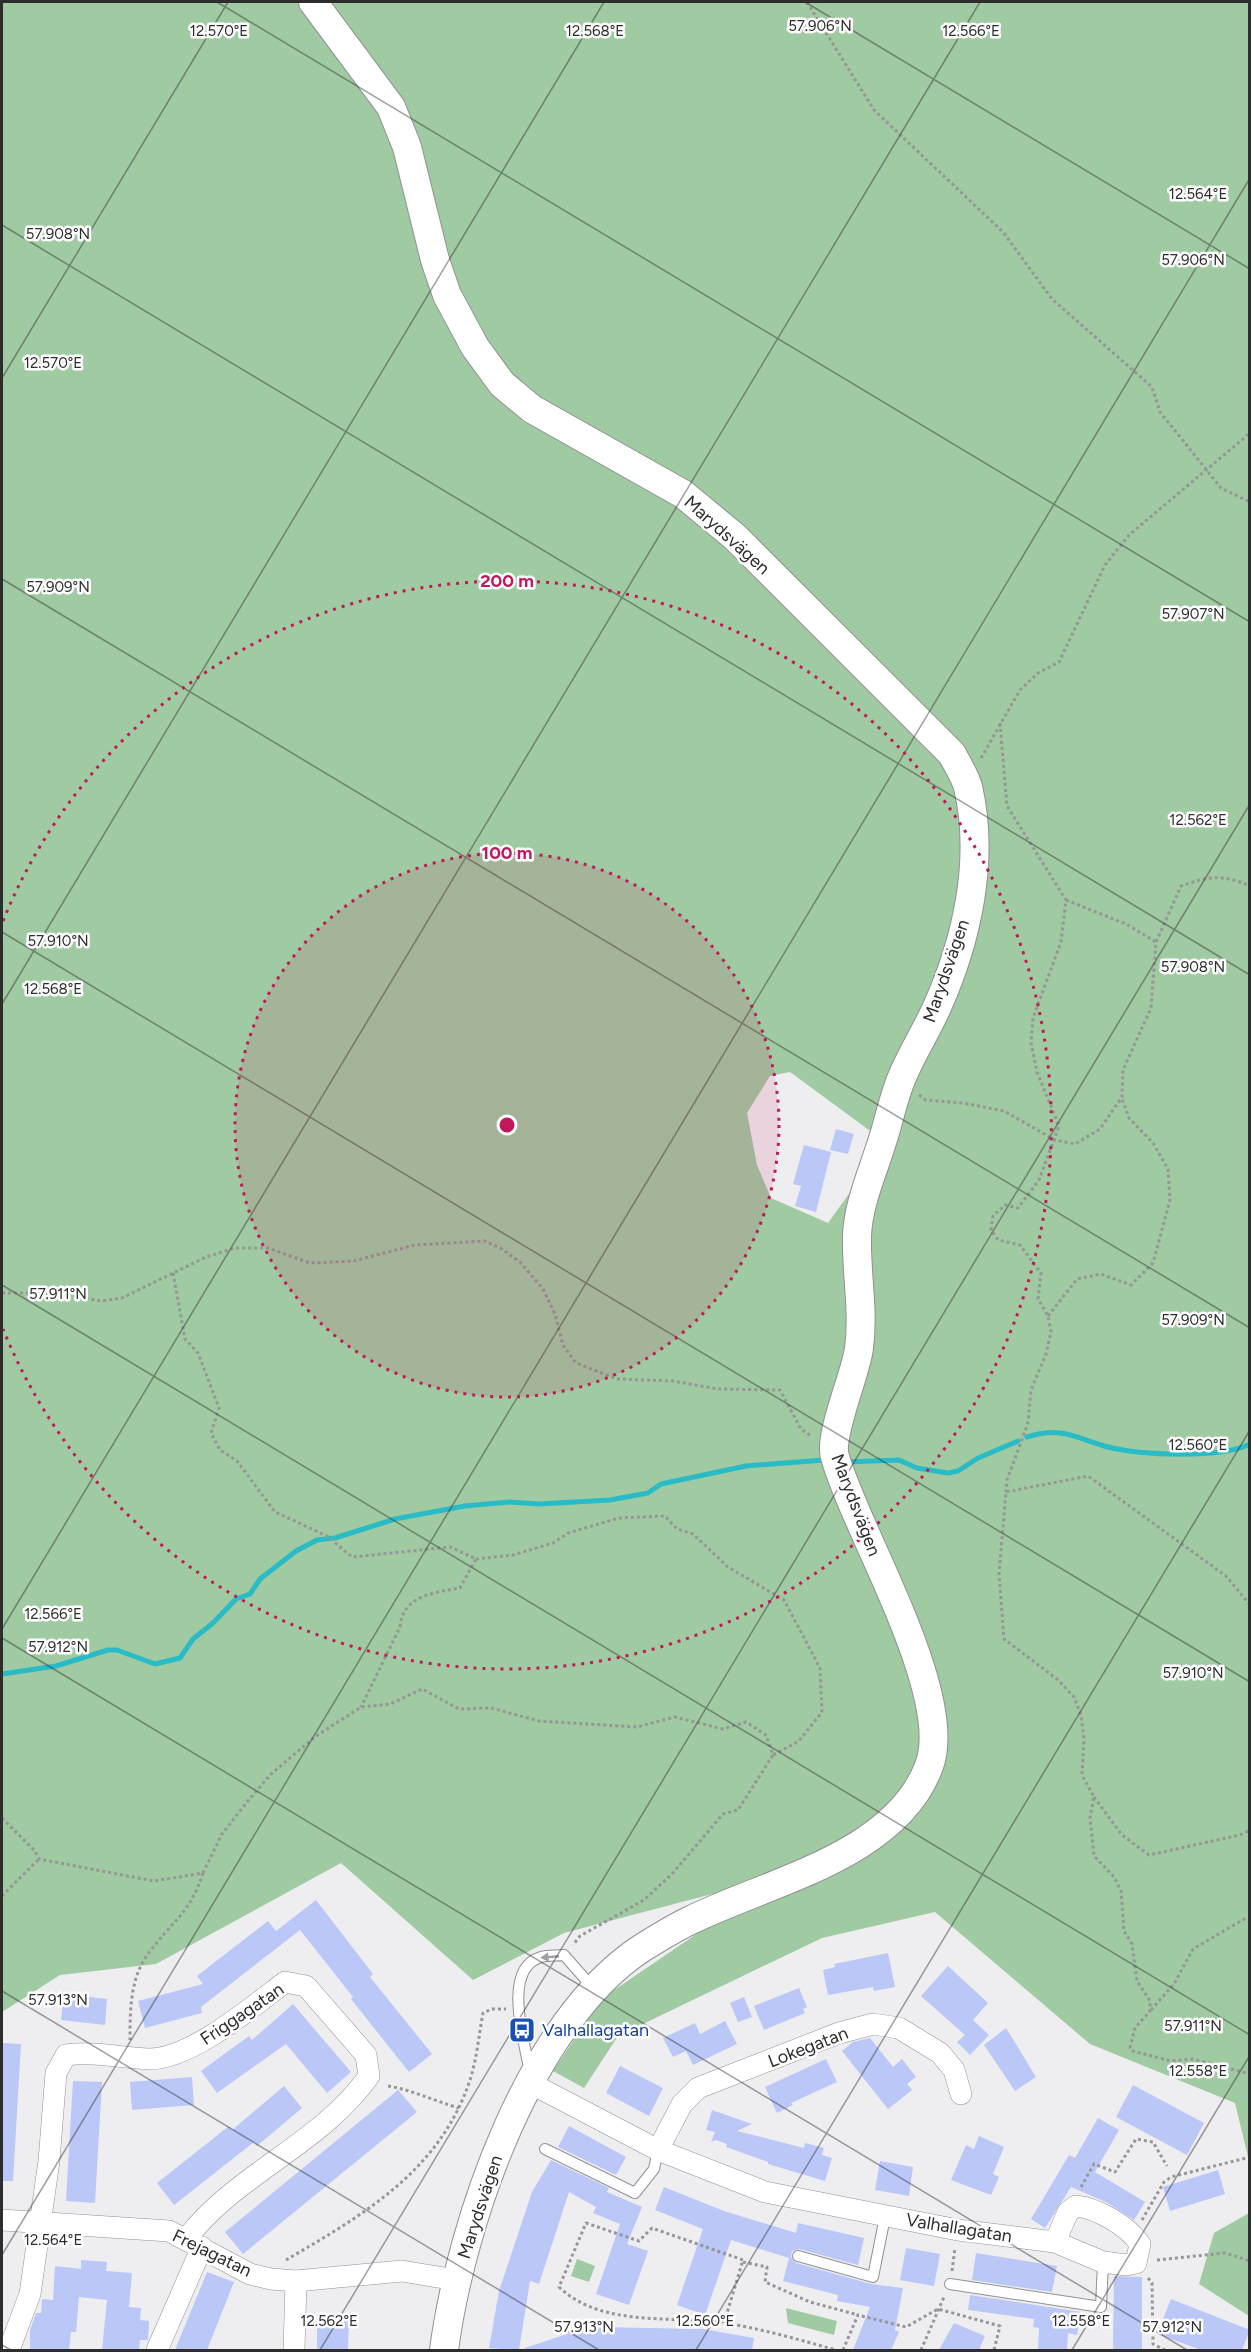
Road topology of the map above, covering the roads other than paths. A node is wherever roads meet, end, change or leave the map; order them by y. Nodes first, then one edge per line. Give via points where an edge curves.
1 (313, 2) edge
2 (593, 1988) junction
3 (534, 2077) junction
4 (961, 2094) dead end
5 (545, 2149) dead end
6 (658, 2150) junction
7 (885, 2217) junction
8 (2, 2220) edge
9 (40, 2223) junction
10 (1055, 2242) junction
11 (194, 2243) junction
12 (798, 2256) dead end
13 (1104, 2262) junction
14 (456, 2280) junction
15 (296, 2281) junction
16 (951, 2284) dead end
17 (9, 2350) edge
18 (157, 2350) edge
19 (294, 2350) edge
20 (444, 2350) edge

1 - 2 street, Marydsvägen via 391,107 407,147 447,295 475,347 502,384 532,408 683,494 735,537 952,754 968,783 975,845 971,897 960,943 938,1004 899,1083 856,1232 859,1349 832,1451 910,1639 930,1703 934,1742 929,1766 913,1796 889,1822 849,1852 689,1920 639,1950
2 - 3 street, Marydsvägen
2 -> 3 lane via 564,1955 539,1957 527,1968 520,1979 518,1998 528,2063
3 - 6 street, Valhallagatan
3 - 14 street, Marydsvägen via 494,2160
4 - 6 street, Lokegatan via 954,2070 940,2053 899,2028 873,2024 838,2033 698,2088 682,2104
5 - 6 lane via 635,2193 654,2169
6 - 7 street, Valhallagatan via 765,2192
7 - 10 street, Valhallagatan
7 - 12 lane via 873,2277
8 - 9 street, Frejagatan
9 - 11 street, Frejagatan via 169,2231
9 - 11 street, Friggagatan via 56,2073 66,2055 83,2052 151,2059 201,2044 285,1982 306,1986 366,2055 369,2076 309,2135 203,2218
9 - 17 street via 30,2294
10 - 13 street, Valhallagatan
10 - 13 street, Valhallagatan via 1068,2212 1076,2206 1088,2207 1134,2234 1140,2244 1136,2264
11 - 15 street, Frejagatan via 250,2274
11 - 18 street, Friggagatan
13 - 16 lane via 1101,2307
14 - 15 street, Frejagatan via 402,2271
14 - 20 street, Marydsvägen
15 - 19 street

